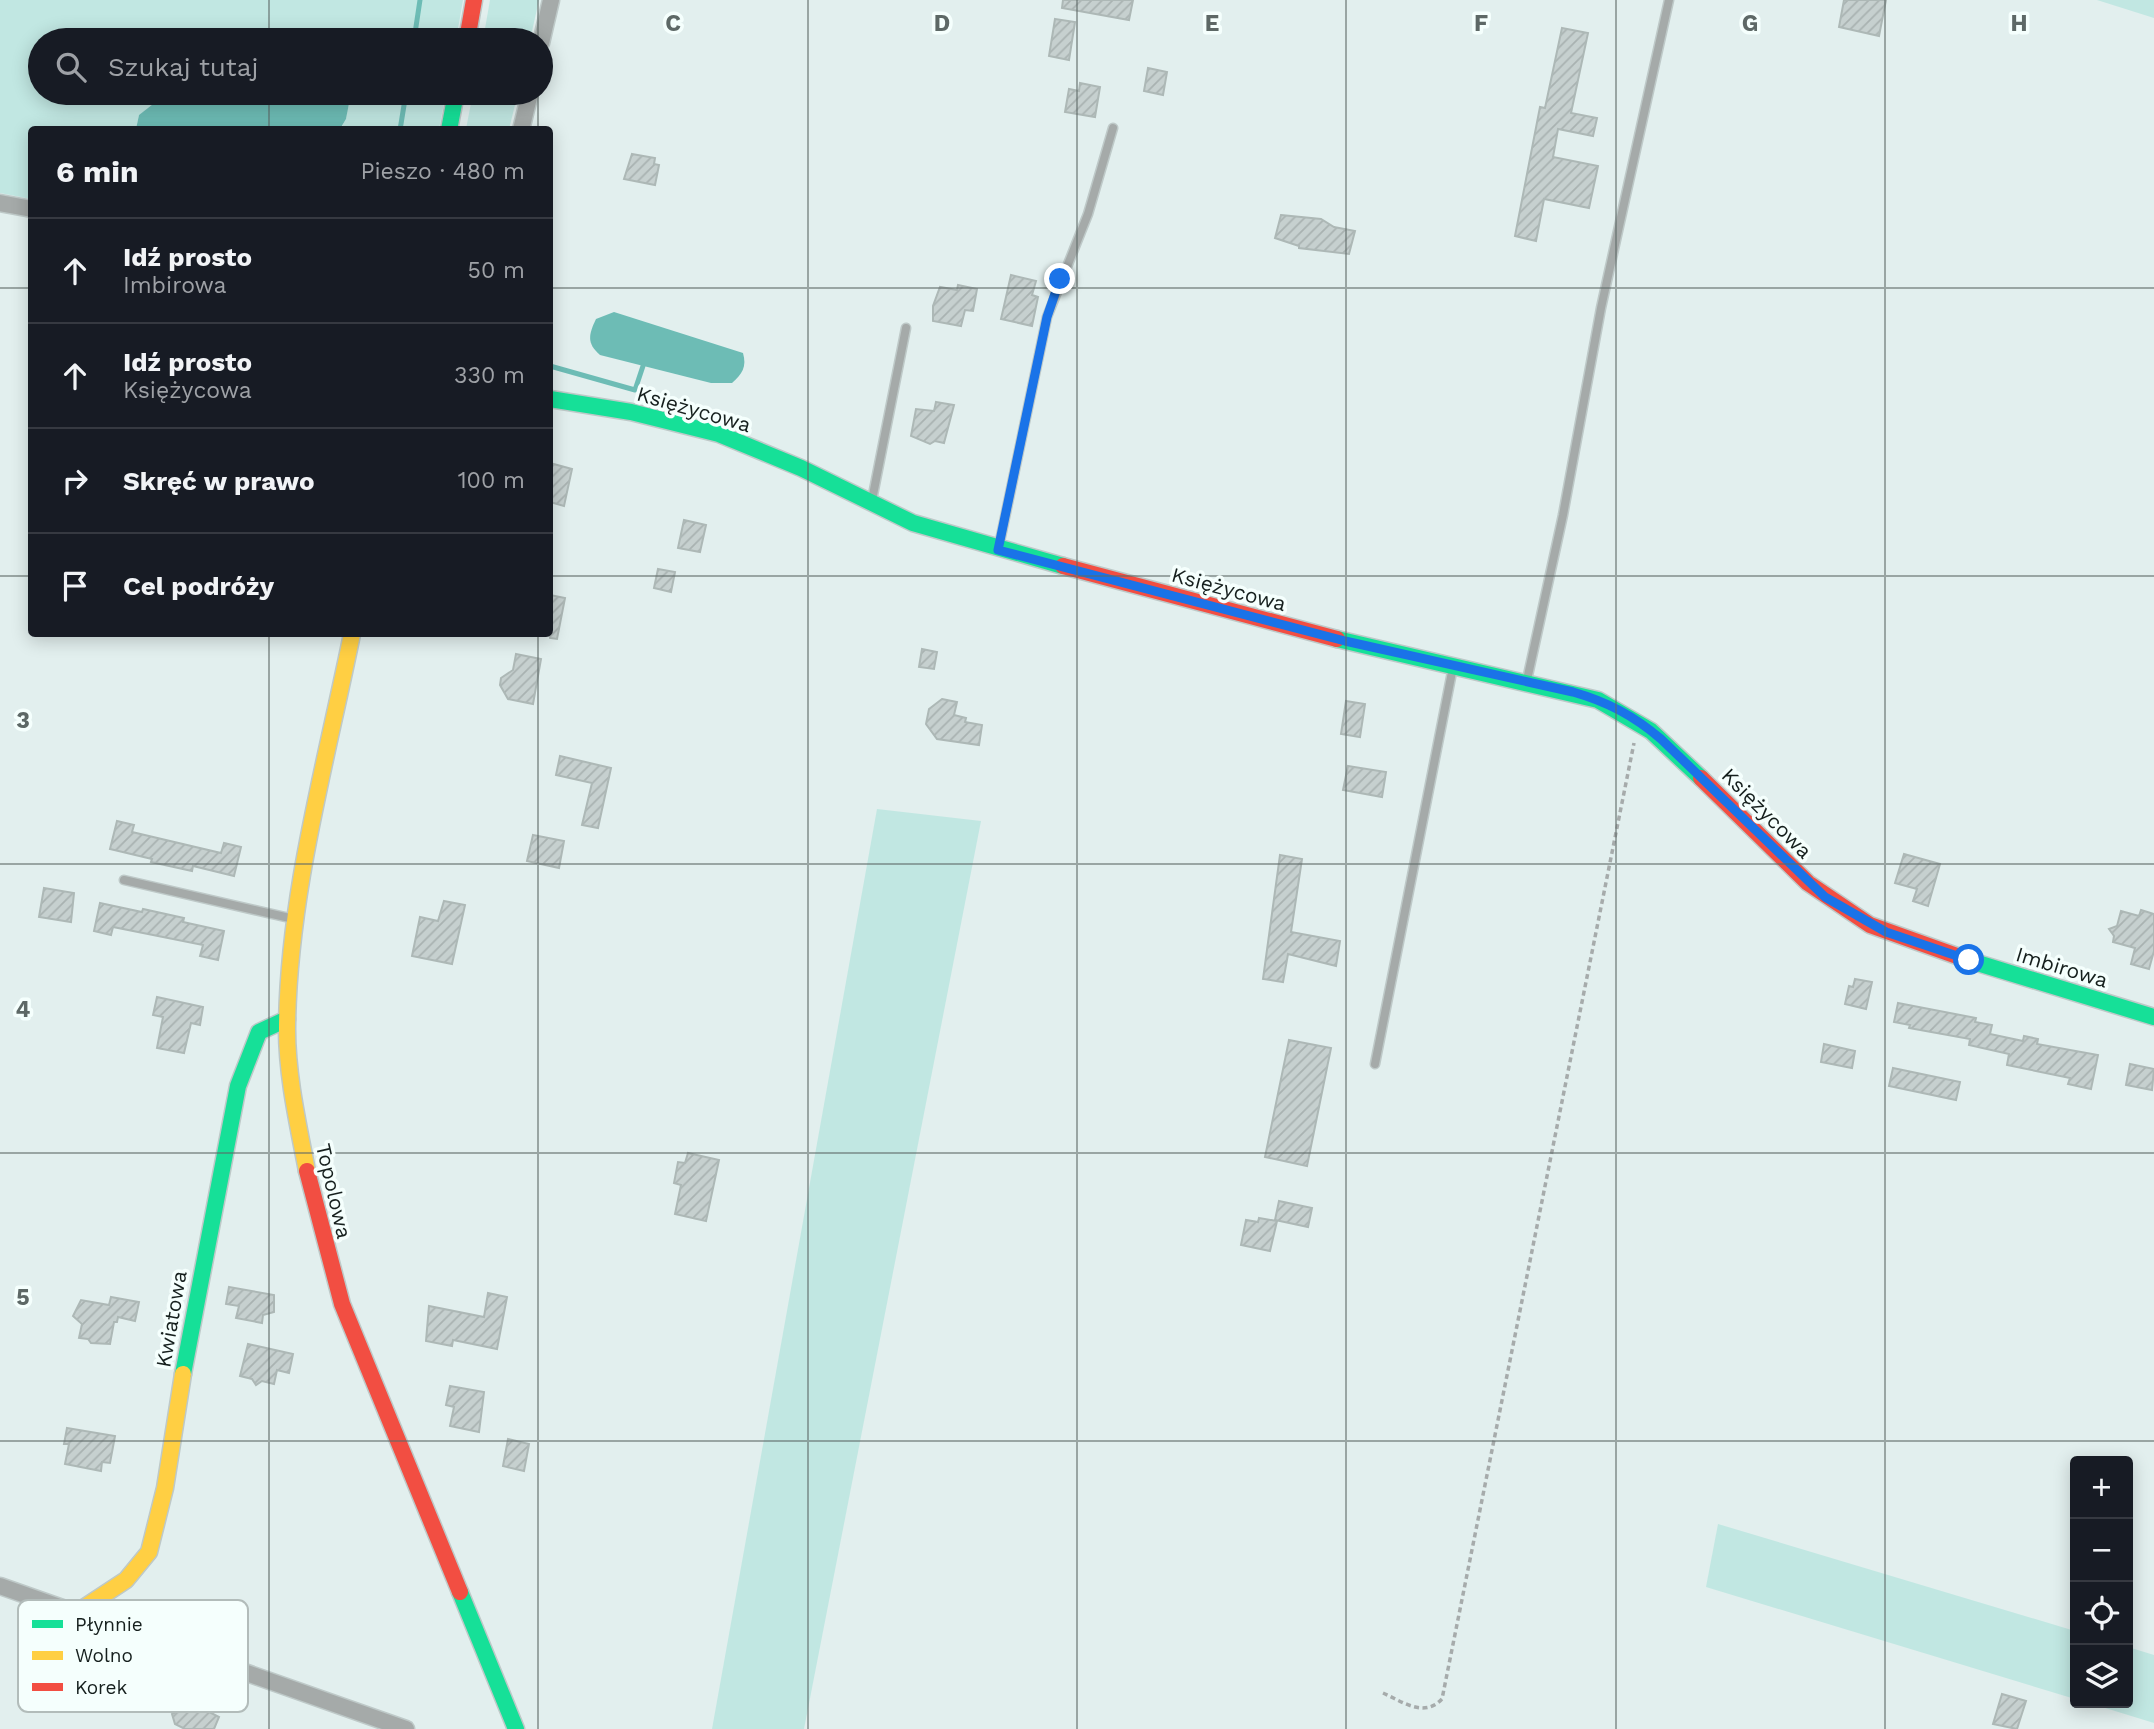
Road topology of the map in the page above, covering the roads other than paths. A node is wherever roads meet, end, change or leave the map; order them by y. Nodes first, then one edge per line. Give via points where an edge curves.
1 (474, 0) edge
2 (551, 0) edge
3 (1669, 0) edge
4 (469, 28) edge
5 (544, 28) edge
6 (454, 105) edge
7 (527, 105) edge
8 (450, 126) edge
9 (522, 126) edge
10 (1113, 128) dead end
11 (0, 204) edge
12 (28, 208) edge
13 (906, 328) dead end
14 (553, 399) edge
15 (871, 503) junction
16 (998, 550) junction
17 (351, 637) edge
18 (1453, 667) junction
19 (1526, 683) junction
20 (124, 880) dead end
21 (1842, 909) joint
22 (296, 919) junction
23 (2154, 1017) edge
24 (287, 1019) junction
25 (1375, 1064) dead end
26 (0, 1586) edge
27 (39, 1600) edge
28 (96, 1600) edge
29 (248, 1673) edge
30 (406, 1729) edge
31 (516, 1729) edge

1 - 4 street
2 - 5 street
3 - 19 lane
6 - 8 street
7 - 9 street
10 - 16 lane via 1088,214 1047,317
11 - 12 street
13 - 15 lane
14 - 15 street, Księżycowa via 631,412 719,434
15 - 16 street, Księżycowa via 913,523
16 - 18 street, Księżycowa
17 - 22 street, Topolowa
18 - 19 street, Księżycowa
18 - 25 lane
19 - 21 street, Księżycowa via 1592,698 1643,724 1808,883
20 - 22 lane
21 - 23 street, Imbirowa via 1906,940
22 - 24 street, Topolowa
24 - 28 street, Kwiatowa via 271,1024 251,1044 238,1086 194,1305 165,1488 149,1552 126,1580
24 - 31 street, Topolowa via 301,1147 339,1294
26 - 27 street
29 - 30 street

